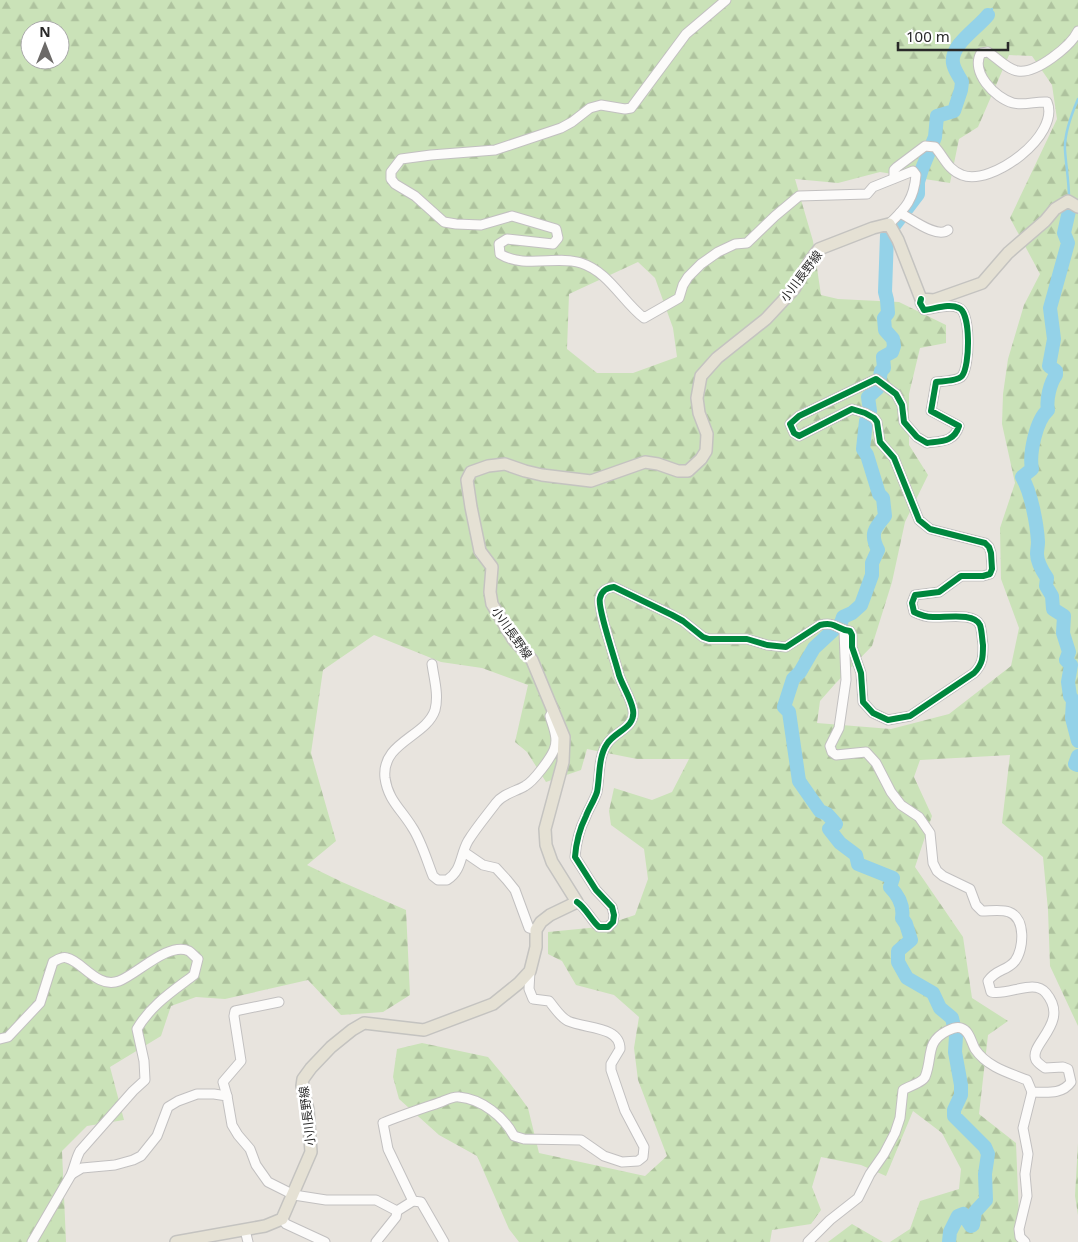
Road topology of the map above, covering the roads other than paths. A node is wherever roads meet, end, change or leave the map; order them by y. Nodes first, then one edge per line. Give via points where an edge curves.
1 (726, 0) edge
2 (1078, 31) edge
3 (894, 178) junction
4 (1078, 207) edge
5 (900, 213) junction
6 (889, 224) junction
7 (948, 230) dead end
8 (921, 299) junction
9 (844, 631) junction
10 (432, 664) dead end
11 (553, 711) junction
12 (464, 852) junction
13 (577, 902) junction
14 (536, 930) junction
15 (530, 971) junction
16 (279, 1002) dead end
17 (0, 1039) edge
18 (1032, 1092) junction
19 (227, 1096) junction
20 (71, 1174) junction
21 (294, 1195) junction
22 (414, 1201) junction
23 (397, 1211) junction
24 (282, 1219) junction
25 (245, 1230) junction
26 (32, 1242) edge
27 (176, 1242) edge
28 (248, 1242) edge
29 (325, 1242) edge
30 (376, 1242) edge
31 (444, 1242) edge
32 (808, 1242) edge
33 (1025, 1242) edge

1 - 3 street via 686,34 631,108 596,106 561,128 495,150 401,159 391,172 392,179 444,222 481,225 512,216 556,229 558,238 553,244 507,239 499,244 500,254 507,259 570,260 589,266 602,274 644,318 679,298 682,285 701,264 735,244 747,243 799,196 867,194 873,187
2 - 3 street via 1062,51 1026,71 1015,71 988,52 981,53 978,58 985,81 1007,101 1022,104 1047,102 1046,124 1023,154 997,170 968,177 952,169 936,147 925,146 894,170
3 - 5 street via 909,171 916,175 912,197
4 - 8 main road via 1068,202 1055,209 1008,253 982,284 934,300
5 - 6 street
5 - 7 street via 935,232 945,233
6 - 8 main road
6 - 11 main road, 小川長野線 via 819,249 794,289 766,319 717,358 701,376 697,398 707,434 706,451 688,471 645,462 591,481 525,472 505,464 471,472 467,480 470,507 480,551 492,567 492,604 513,639 532,660
8 - 9 street via 924,310 957,307 965,314 969,347 964,374 958,379 936,382 931,411 958,426 950,439 927,444 917,437 904,422 896,394 876,379 799,416 790,424 794,434 799,436 852,409 874,418 880,442 894,458 919,520 930,529 990,547 990,574 960,576 939,592 915,595 912,603 914,612 919,615 931,618 970,617 977,622 983,659 974,673 910,716 888,720 873,713 863,702 862,673 852,647 852,635 850,631
9 - 13 street via 831,623 820,625 786,647 747,639 709,639 683,621 622,590 614,587 603,591 600,610 633,717 630,725 607,744 597,792 579,832 575,857 596,890 612,907 613,922 608,927 599,927
9 - 18 street via 846,680 839,728 830,746 832,752 836,755 866,752 901,805 919,817 930,833 933,863 940,874 970,889 982,911 1010,912 1016,917 1022,945 1016,960 1008,968 992,974 988,981 991,992 1000,994 1035,986 1042,988 1051,1000 1053,1021 1035,1056 1045,1068 1068,1069 1071,1077 1068,1087 1063,1089
10 - 12 street via 436,685 435,709 424,724 393,751 387,762 386,784 391,800 414,828 433,876 438,880 452,877
11 - 12 street via 550,716 556,738 550,757 526,786 498,801
11 - 13 main road, 小川長野線 via 564,737 564,746 545,829 546,845 552,862
12 - 14 street via 483,865 496,868 515,890 529,928
13 - 14 main road via 550,915
14 - 15 main road
15 - 21 main road, 小川長野線 via 493,1004 452,1021 424,1030 364,1023 331,1047 303,1078 311,1152
15 - 22 street via 529,989 533,1000 549,1001 567,1020 609,1032 617,1038 620,1049 611,1070 625,1111 644,1148 643,1157 638,1161 622,1162 604,1156 581,1140 514,1136 508,1125 492,1110 458,1096 383,1124 388,1149
16 - 19 street via 235,1011 241,1062 223,1082
17 - 20 street via 8,1037 40,1003 53,962 60,958 70,958 91,975 107,982 118,982 180,949 198,959 194,975 168,994 142,1020 137,1029 145,1080 87,1142
18 - 32 street via 1027,1080 997,1068 984,1058 964,1029 955,1027 940,1034 932,1043 924,1078 903,1090 895,1132 858,1198
18 - 33 street via 1023,1128 1028,1154 1026,1196 1019,1229
19 - 20 street via 197,1094 178,1101 168,1107 157,1136 141,1156 115,1165 82,1168
19 - 21 street via 232,1125 250,1150 256,1165 268,1182
20 - 26 street
21 - 23 street via 326,1200 376,1200
21 - 24 main road, 小川長野線
22 - 23 street
22 - 31 street via 421,1202
23 - 30 street via 396,1217
24 - 25 main road
24 - 29 street via 286,1224
25 - 27 main road
25 - 28 street

